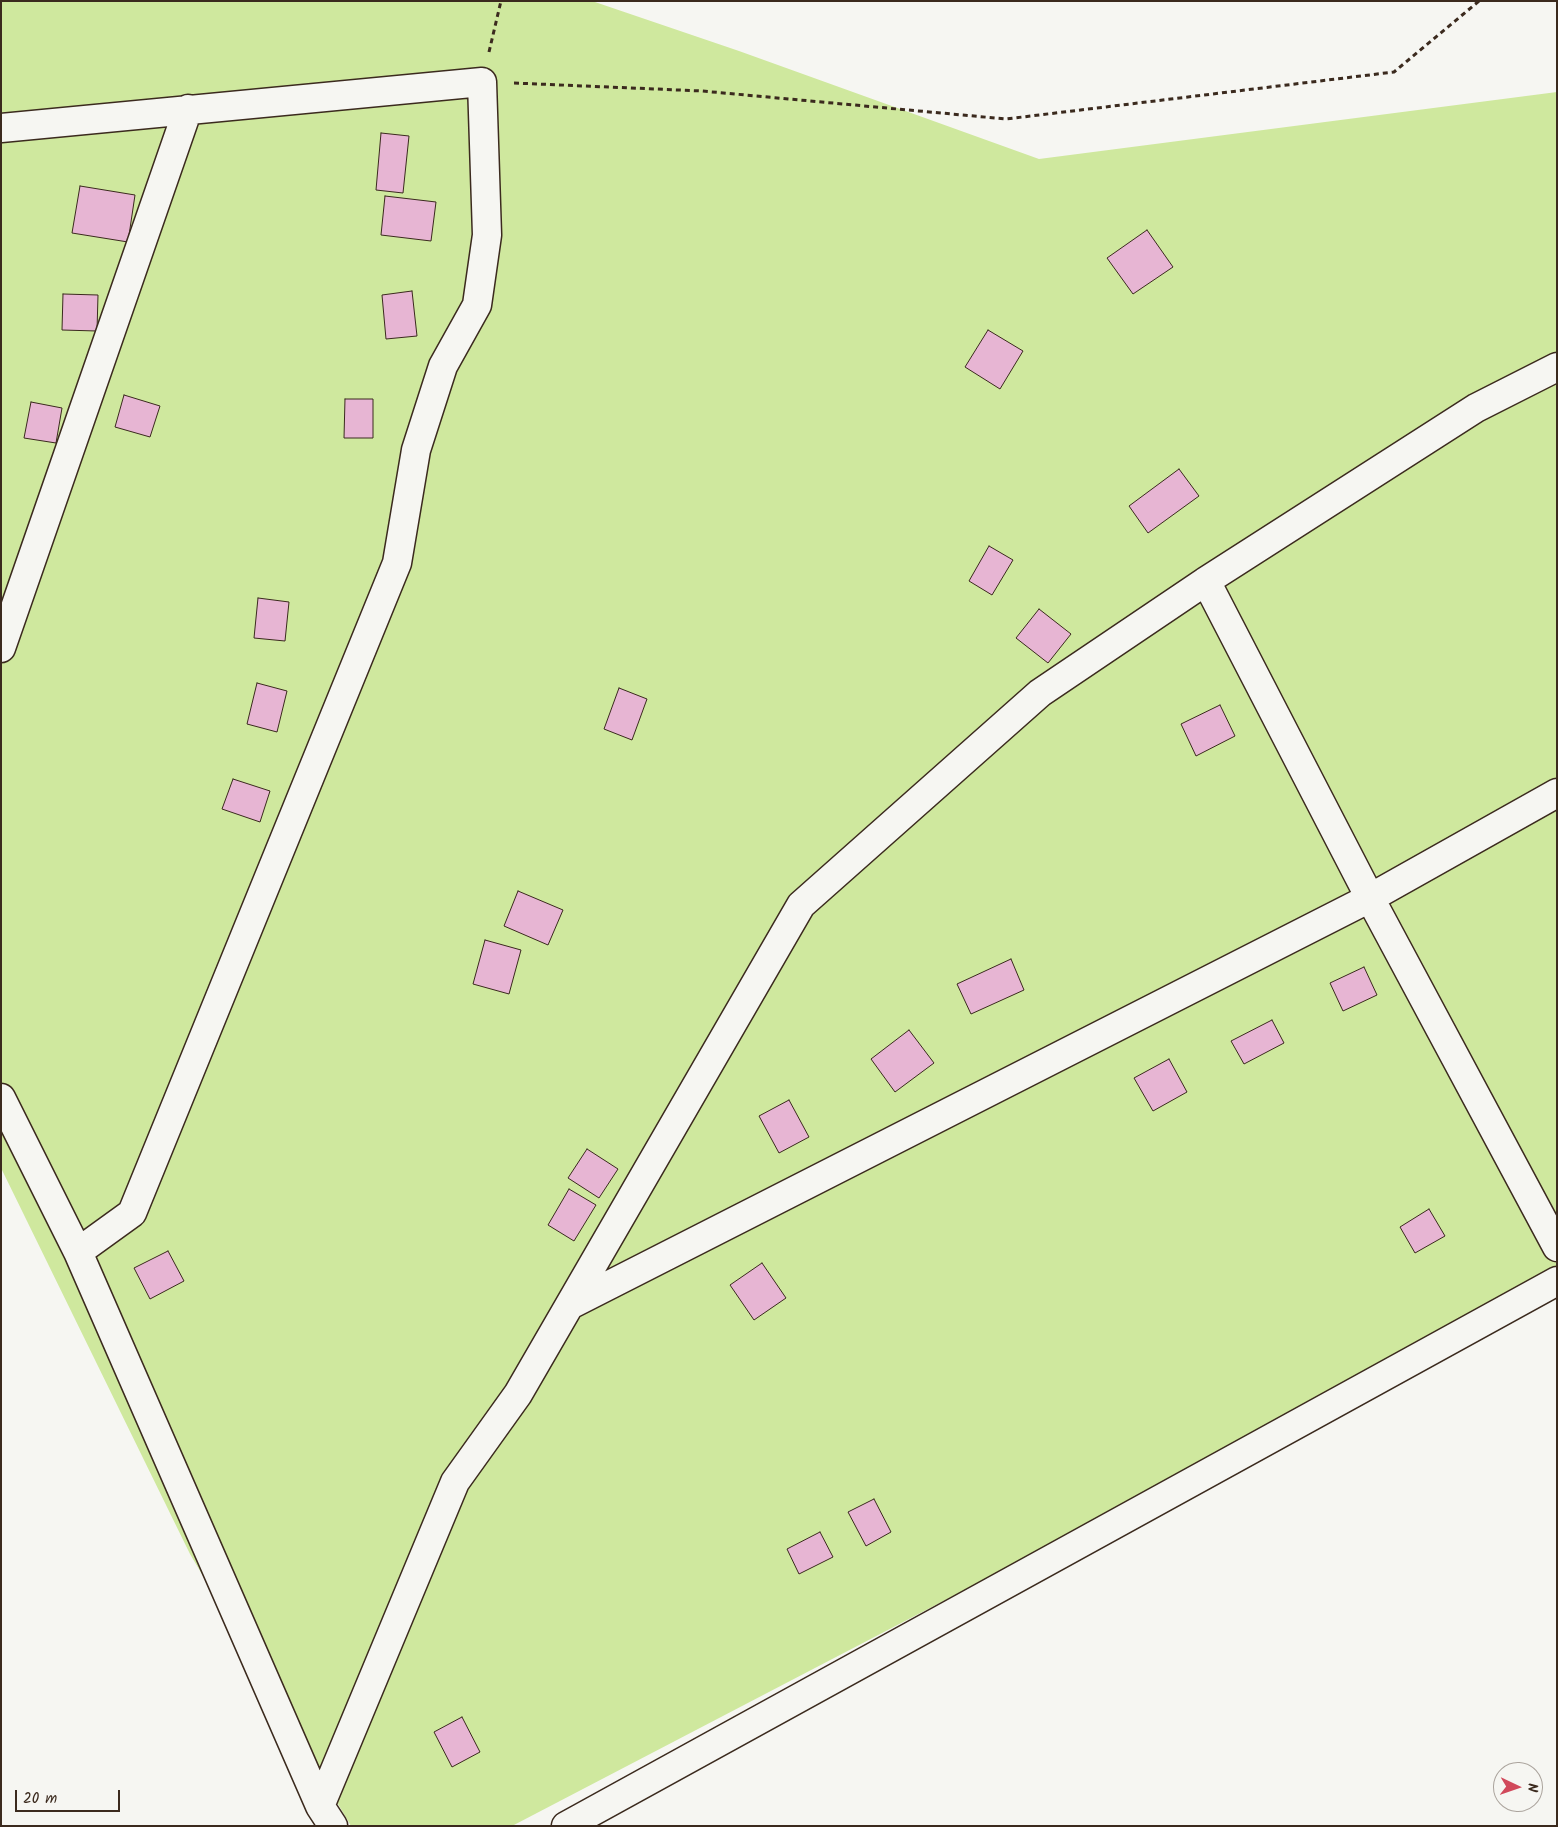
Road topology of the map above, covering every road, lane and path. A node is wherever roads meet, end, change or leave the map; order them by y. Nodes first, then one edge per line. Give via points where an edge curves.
1 (501, 1) edge
2 (1479, 1) edge
3 (482, 82) junction
4 (188, 109) junction
5 (1, 128) edge
6 (1557, 367) edge
7 (1206, 581) junction
8 (1, 648) edge
9 (1557, 793) edge
10 (1370, 898) junction
11 (1, 1098) edge
12 (1557, 1247) edge
13 (78, 1252) junction
14 (1557, 1281) edge
15 (570, 1305) junction
16 (326, 1816) edge
17 (566, 1826) edge

1 - 3 path
2 - 3 path via 1394,72 1006,119 702,91
3 - 4 lane
3 - 13 lane via 488,235 477,305 443,366 416,450 397,563 132,1213
4 - 5 lane
4 - 8 lane
6 - 7 lane via 1476,408
7 - 10 lane
7 - 15 lane via 1040,693 801,905
9 - 10 lane
10 - 12 lane
10 - 15 lane
11 - 13 lane
13 - 16 lane
14 - 17 lane
15 - 16 lane via 518,1394 455,1482

